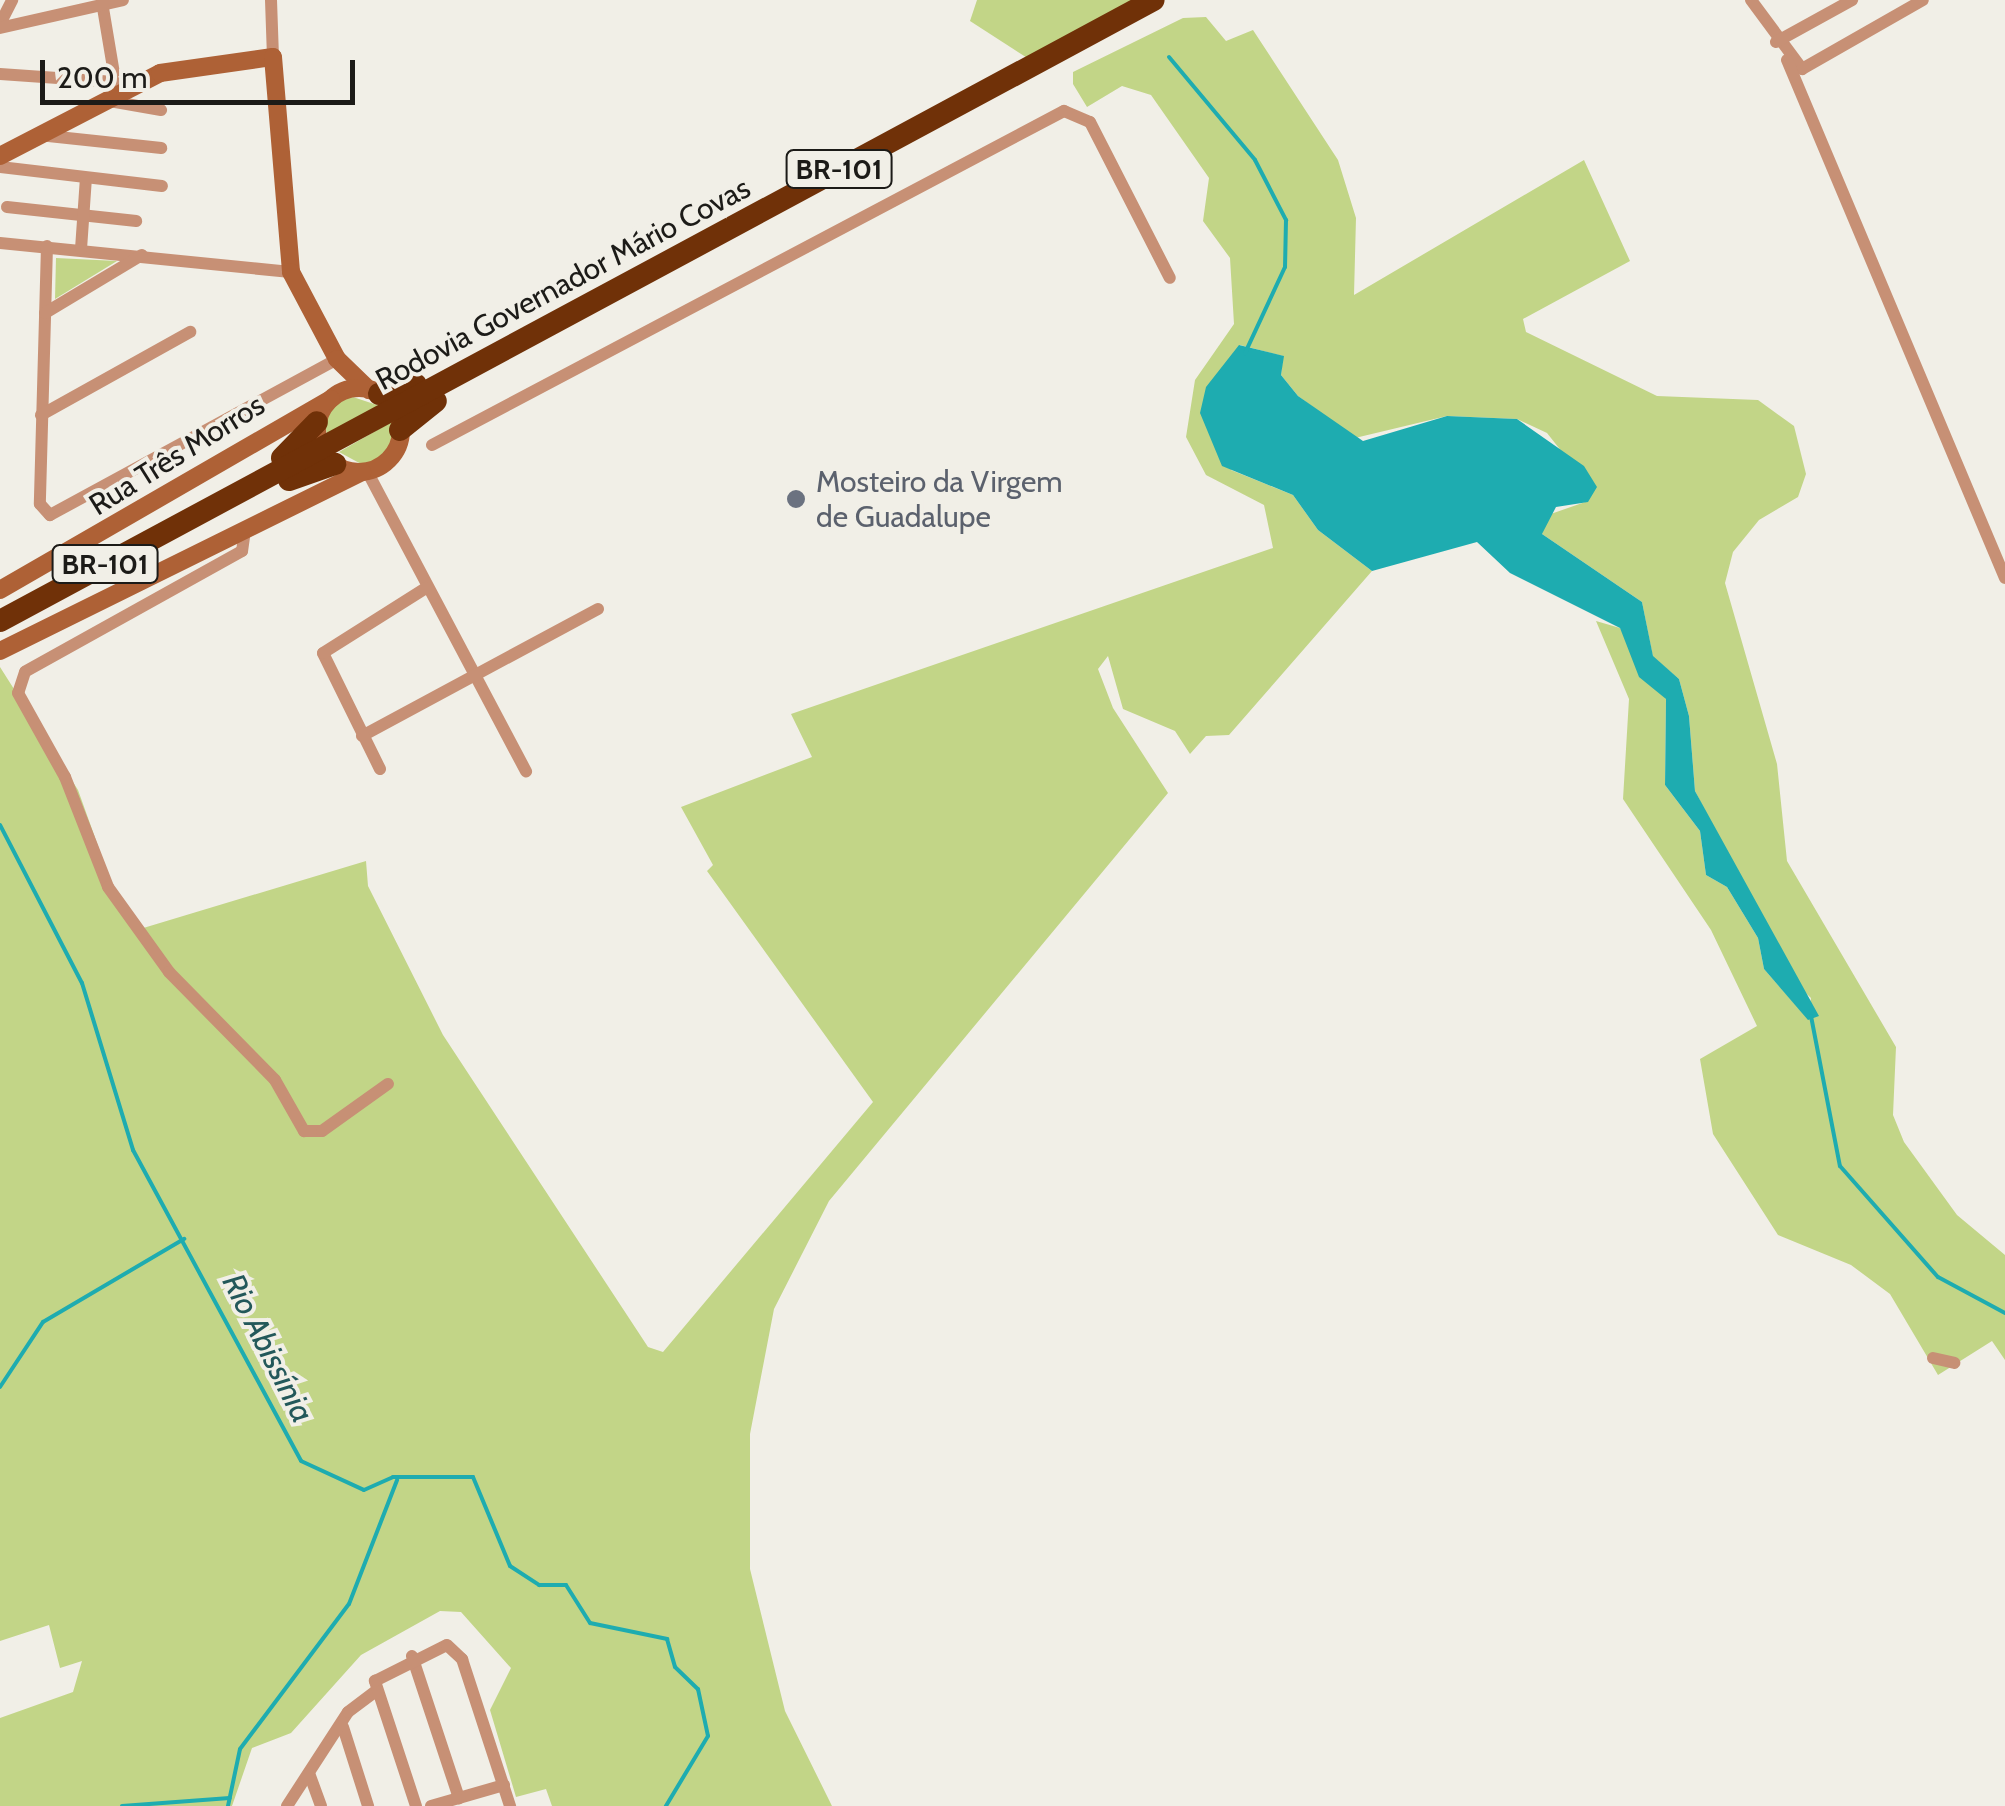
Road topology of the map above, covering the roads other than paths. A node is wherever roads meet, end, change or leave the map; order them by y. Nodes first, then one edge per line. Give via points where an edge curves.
1 (12, 0) edge
2 (123, 0) edge
3 (271, 0) edge
4 (1154, 0) edge
5 (1751, 0) edge
6 (1852, 0) edge
7 (1923, 0) edge
8 (102, 4) edge
9 (0, 26) edge
10 (1776, 42) junction
11 (273, 56) junction
12 (1787, 60) junction
13 (0, 74) edge
14 (112, 91) junction
15 (161, 110) dead end
16 (36, 135) junction
17 (161, 148) dead end
18 (0, 156) edge
19 (0, 166) edge
20 (86, 178) junction
21 (162, 186) dead end
22 (7, 207) dead end
23 (84, 217) junction
24 (136, 221) dead end
25 (0, 242) edge
26 (47, 246) junction
27 (82, 249) junction
28 (142, 255) junction
29 (291, 272) junction
30 (1170, 278) dead end
31 (45, 313) junction
32 (190, 332) dead end
33 (525, 338) junction
34 (330, 367) junction
35 (334, 397) junction
36 (385, 406) junction
37 (41, 415) junction
38 (318, 422) junction
39 (432, 445) dead end
40 (328, 457) junction
41 (365, 472) junction
42 (256, 483) junction
43 (210, 507) junction
44 (245, 530) junction
45 (2005, 578) edge
46 (426, 588) junction
47 (0, 590) edge
48 (598, 608) dead end
49 (0, 621) edge
50 (8, 647) edge
51 (474, 675) junction
52 (362, 736) junction
53 (380, 769) dead end
54 (526, 770) dead end
55 (388, 1084) dead end
56 (1933, 1358) dead end
57 (1954, 1362) dead end
58 (412, 1656) junction
59 (377, 1690) junction
60 (342, 1727) junction
61 (309, 1773) junction
62 (504, 1785) junction
63 (459, 1798) junction
64 (287, 1806) edge
65 (321, 1806) edge
66 (368, 1806) edge
67 (416, 1806) edge
68 (432, 1806) edge
69 (510, 1806) edge

1 - 9 street
2 - 8 street
3 - 11 street
4 - 33 highway, Rodovia Governador Mário Covas / BR-101
5 - 10 street
6 - 10 street
7 - 12 street via 1809,67
8 - 9 street
8 - 14 street
10 - 12 street
11 - 14 main road via 160,72
11 - 29 main road
12 - 45 street
13 - 14 street
14 - 15 street
14 - 16 main road
16 - 17 street
16 - 18 main road
19 - 20 street
20 - 21 street
20 - 23 street
22 - 23 street
23 - 24 street
23 - 27 street
25 - 26 street
26 - 27 street
26 - 31 street
27 - 28 street
28 - 29 street
28 - 31 street
29 - 34 main road
30 - 39 street via 1090,122 1064,110
31 - 37 street
32 - 37 street
33 - 36 highway
33 - 36 highway, Rodovia Governador Mário Covas / BR-101
34 - 35 main road
34 - 36 main road
34 - 37 street via 45,513
35 - 36 main road
35 - 38 main road
35 - 47 main road, Rua Três Morros
36 - 40 highway, Rodovia Governador Mário Covas / BR-101
36 - 41 main road via 388,459
38 - 40 main road
38 - 42 highway
40 - 41 main road
40 - 42 highway, Rodovia Governador Mário Covas / BR-101
40 - 43 highway
41 - 44 main road
41 - 46 street
42 - 43 highway, Rodovia Governador Mário Covas / BR-101
43 - 49 highway, Rodovia Governador Mário Covas / BR-101
44 - 50 main road
44 - 55 street via 236,554 25,672 20,700 66,776 122,910 275,1080 304,1131 322,1130
46 - 51 street
46 - 52 street via 323,653
48 - 51 street
51 - 52 street
51 - 54 street
52 - 53 street
56 - 57 street
58 - 59 street via 379,1672
58 - 62 street via 448,1645 462,1659
58 - 63 street
59 - 60 street
59 - 67 street
60 - 61 street
60 - 66 street
61 - 64 street
61 - 65 street
62 - 63 street
62 - 69 street
63 - 68 street

